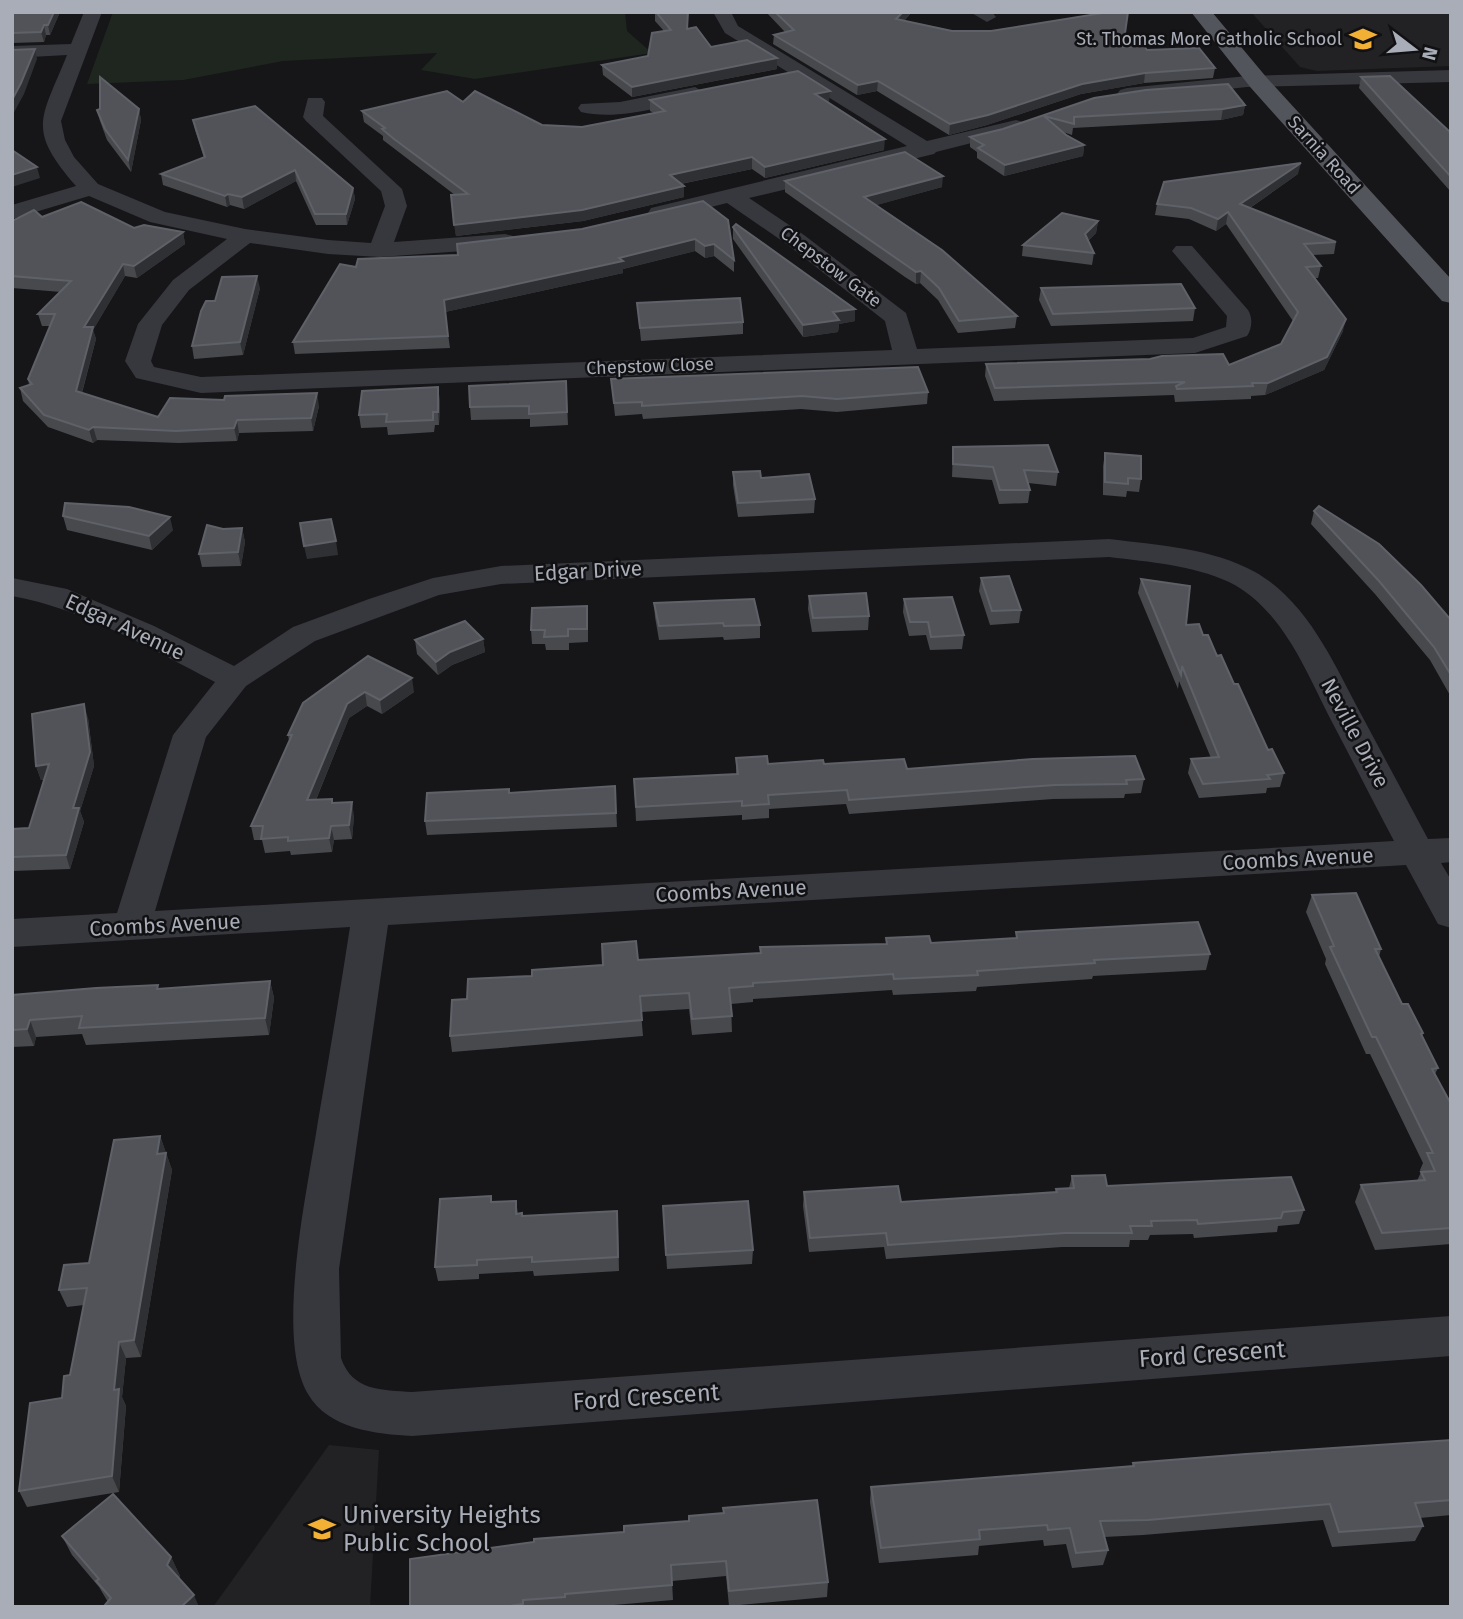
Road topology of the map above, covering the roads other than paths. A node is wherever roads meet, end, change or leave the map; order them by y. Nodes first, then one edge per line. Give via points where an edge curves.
1 (93, 12) edge
2 (722, 12) edge
3 (1201, 12) edge
4 (77, 50) junction
5 (12, 52) edge
6 (1270, 60) dead end
7 (799, 72) junction
8 (1451, 76) edge
9 (768, 79) edge
10 (1289, 82) junction
11 (1259, 83) junction
12 (714, 89) edge
13 (1111, 97) edge
14 (315, 102) dead end
15 (588, 108) dead end
16 (1038, 118) edge
17 (926, 150) junction
18 (90, 189) junction
19 (732, 196) junction
20 (12, 212) edge
21 (637, 218) edge
22 (245, 236) junction
23 (529, 238) edge
24 (380, 250) junction
25 (1184, 251) dead end
26 (1451, 269) edge
27 (1451, 295) edge
28 (906, 355) junction
29 (1234, 572) joint
30 (12, 587) edge
31 (235, 679) junction
32 (1435, 851) edge
33 (371, 912) junction
34 (1451, 915) edge
35 (132, 927) junction
36 (12, 933) edge
37 (1451, 1336) edge

1 - 4 street
2 - 7 street via 731,29
3 - 11 main road, Sarnia Road
4 - 5 street
4 - 18 street via 51,121 64,159
6 - 10 main road, Sarnia Road
7 - 9 street
7 - 17 street
8 - 10 street
10 - 11 street
10 - 26 main road, Sarnia Road
11 - 13 street
11 - 27 main road, Sarnia Road
12 - 15 street via 620,108
14 - 24 street via 313,117 391,189 396,206
16 - 17 street
17 - 19 street
18 - 20 street
18 - 22 street via 158,217
19 - 21 street
19 - 28 street, Chepstow Gate via 897,318
22 - 24 street
22 - 28 street, Chepstow Close via 181,285 150,324 138,361 145,373 201,385
23 - 24 street
25 - 28 street, Chepstow Close via 1239,315 1238,331 1195,345
29 - 31 street, Edgar Drive via 1174,556 1109,548 500,575 433,587 317,629
29 - 32 street, Neville Drive via 1276,601 1306,642
30 - 31 street, Edgar Avenue via 57,596
31 - 35 street, Edgar Drive via 190,735
32 - 33 street, Coombs Avenue
32 - 34 street, Neville Drive
33 - 35 street, Coombs Avenue
33 - 37 street, Ford Crescent via 317,1269 318,1358 325,1380 340,1398 374,1412 492,1409
35 - 36 street, Coombs Avenue

